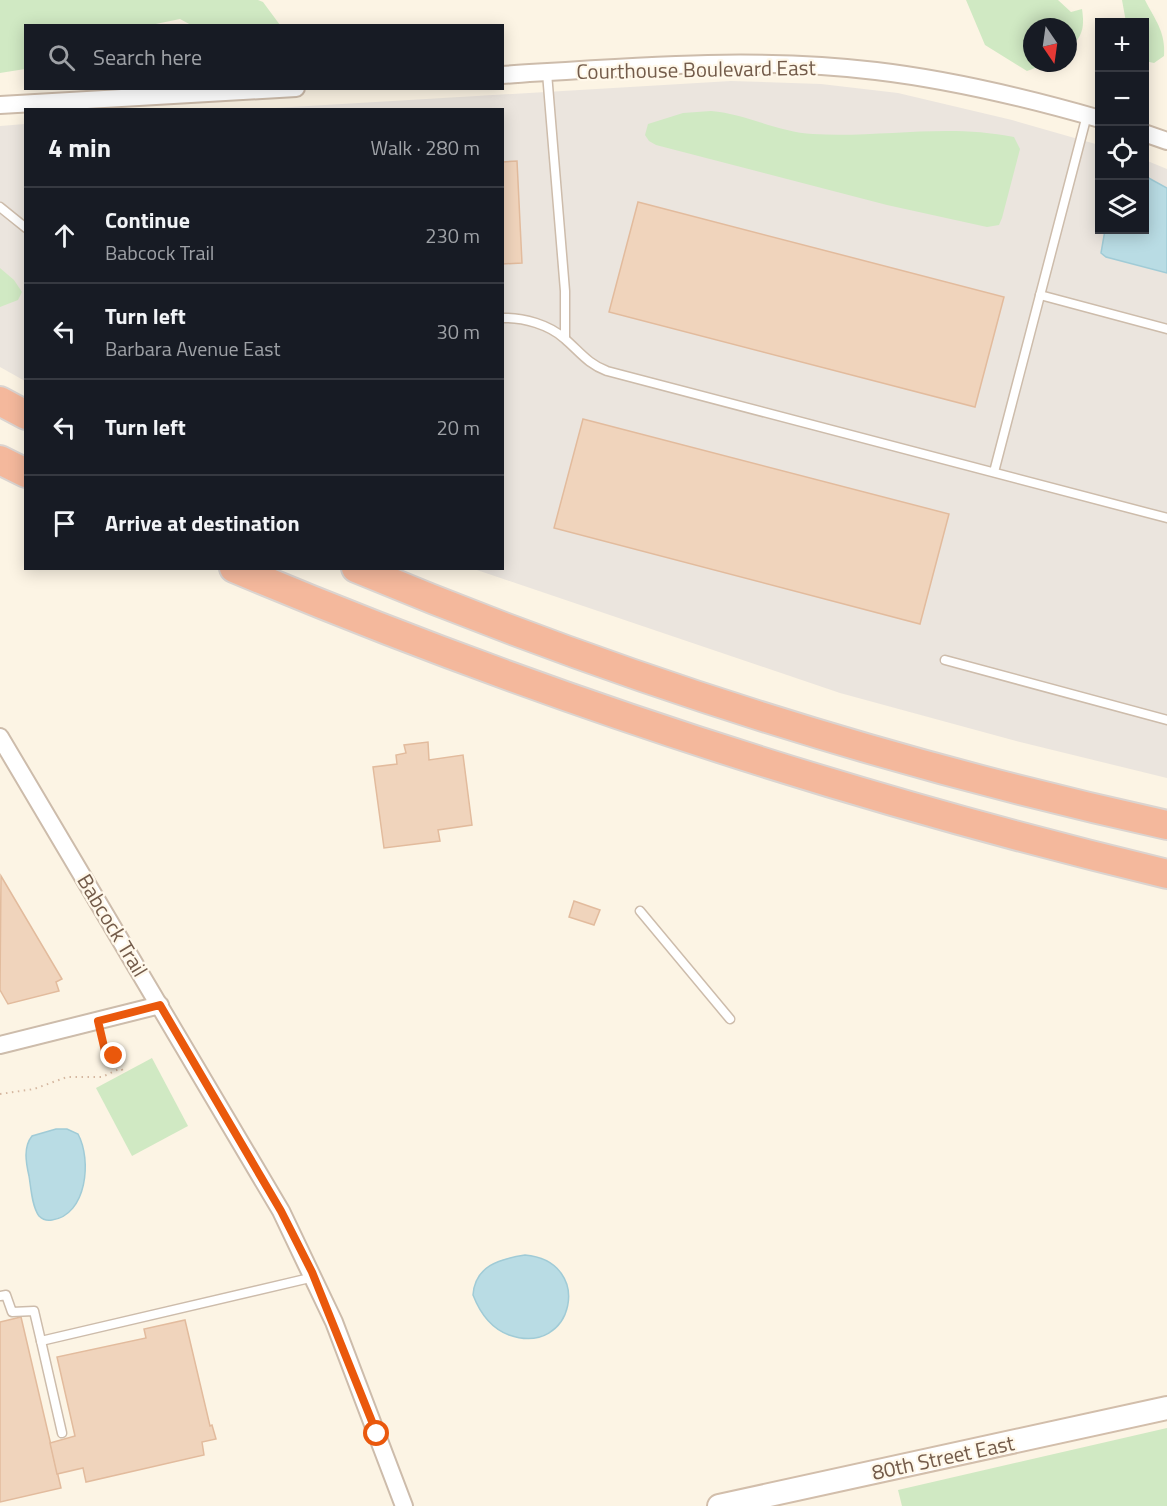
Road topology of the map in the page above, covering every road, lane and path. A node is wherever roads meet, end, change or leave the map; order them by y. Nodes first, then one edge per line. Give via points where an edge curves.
1 (547, 73) junction
2 (504, 75) edge
3 (261, 90) edge
4 (0, 105) edge
5 (1093, 117) edge
6 (1149, 135) edge
7 (1167, 141) edge
8 (0, 207) edge
9 (24, 226) edge
10 (1040, 295) junction
11 (504, 318) edge
12 (1167, 329) edge
13 (565, 338) junction
14 (0, 401) edge
15 (0, 408) edge
16 (24, 414) edge
17 (24, 419) edge
18 (0, 460) edge
19 (0, 466) edge
20 (994, 472) junction
21 (24, 474) edge
22 (24, 474) edge
23 (1167, 518) edge
24 (239, 570) edge
25 (361, 570) edge
26 (945, 660) dead end
27 (1167, 720) edge
28 (0, 737) edge
29 (1167, 825) edge
30 (1167, 874) edge
31 (640, 912) dead end
32 (160, 1005) junction
33 (729, 1019) dead end
34 (98, 1021) junction
35 (0, 1045) edge
36 (121, 1068) junction
37 (124, 1073) dead end
38 (0, 1094) edge
39 (315, 1277) junction
40 (0, 1296) edge
41 (41, 1341) junction
42 (1167, 1408) edge
43 (62, 1433) dead end
44 (404, 1506) edge
45 (719, 1506) edge

1 - 2 street, Courthouse Boulevard East
1 - 5 street, Courthouse Boulevard East via 746,64 841,68 951,83
1 - 13 lane via 565,291
3 - 4 street
5 - 10 lane
6 - 7 street
8 - 9 lane
10 - 12 lane
10 - 20 lane
11 - 13 lane via 528,320
13 - 20 lane via 592,366 607,371
14 - 16 highway
15 - 17 highway
18 - 21 highway
19 - 22 highway
20 - 23 lane
24 - 30 highway via 418,644 693,742 966,824
25 - 29 highway via 578,653 718,701 923,763
26 - 27 lane
28 - 32 street, Babcock Trail
31 - 33 lane
32 - 34 street
32 - 39 street, Babcock Trail via 281,1211
34 - 35 street
34 - 36 path via 105,1051 114,1056
36 - 37 path
36 - 38 path via 102,1077 67,1077 34,1089
39 - 41 lane
39 - 44 street, Babcock Trail
40 - 41 lane via 6,1295 12,1312 34,1311
41 - 43 lane
42 - 45 street, 80th Street East

